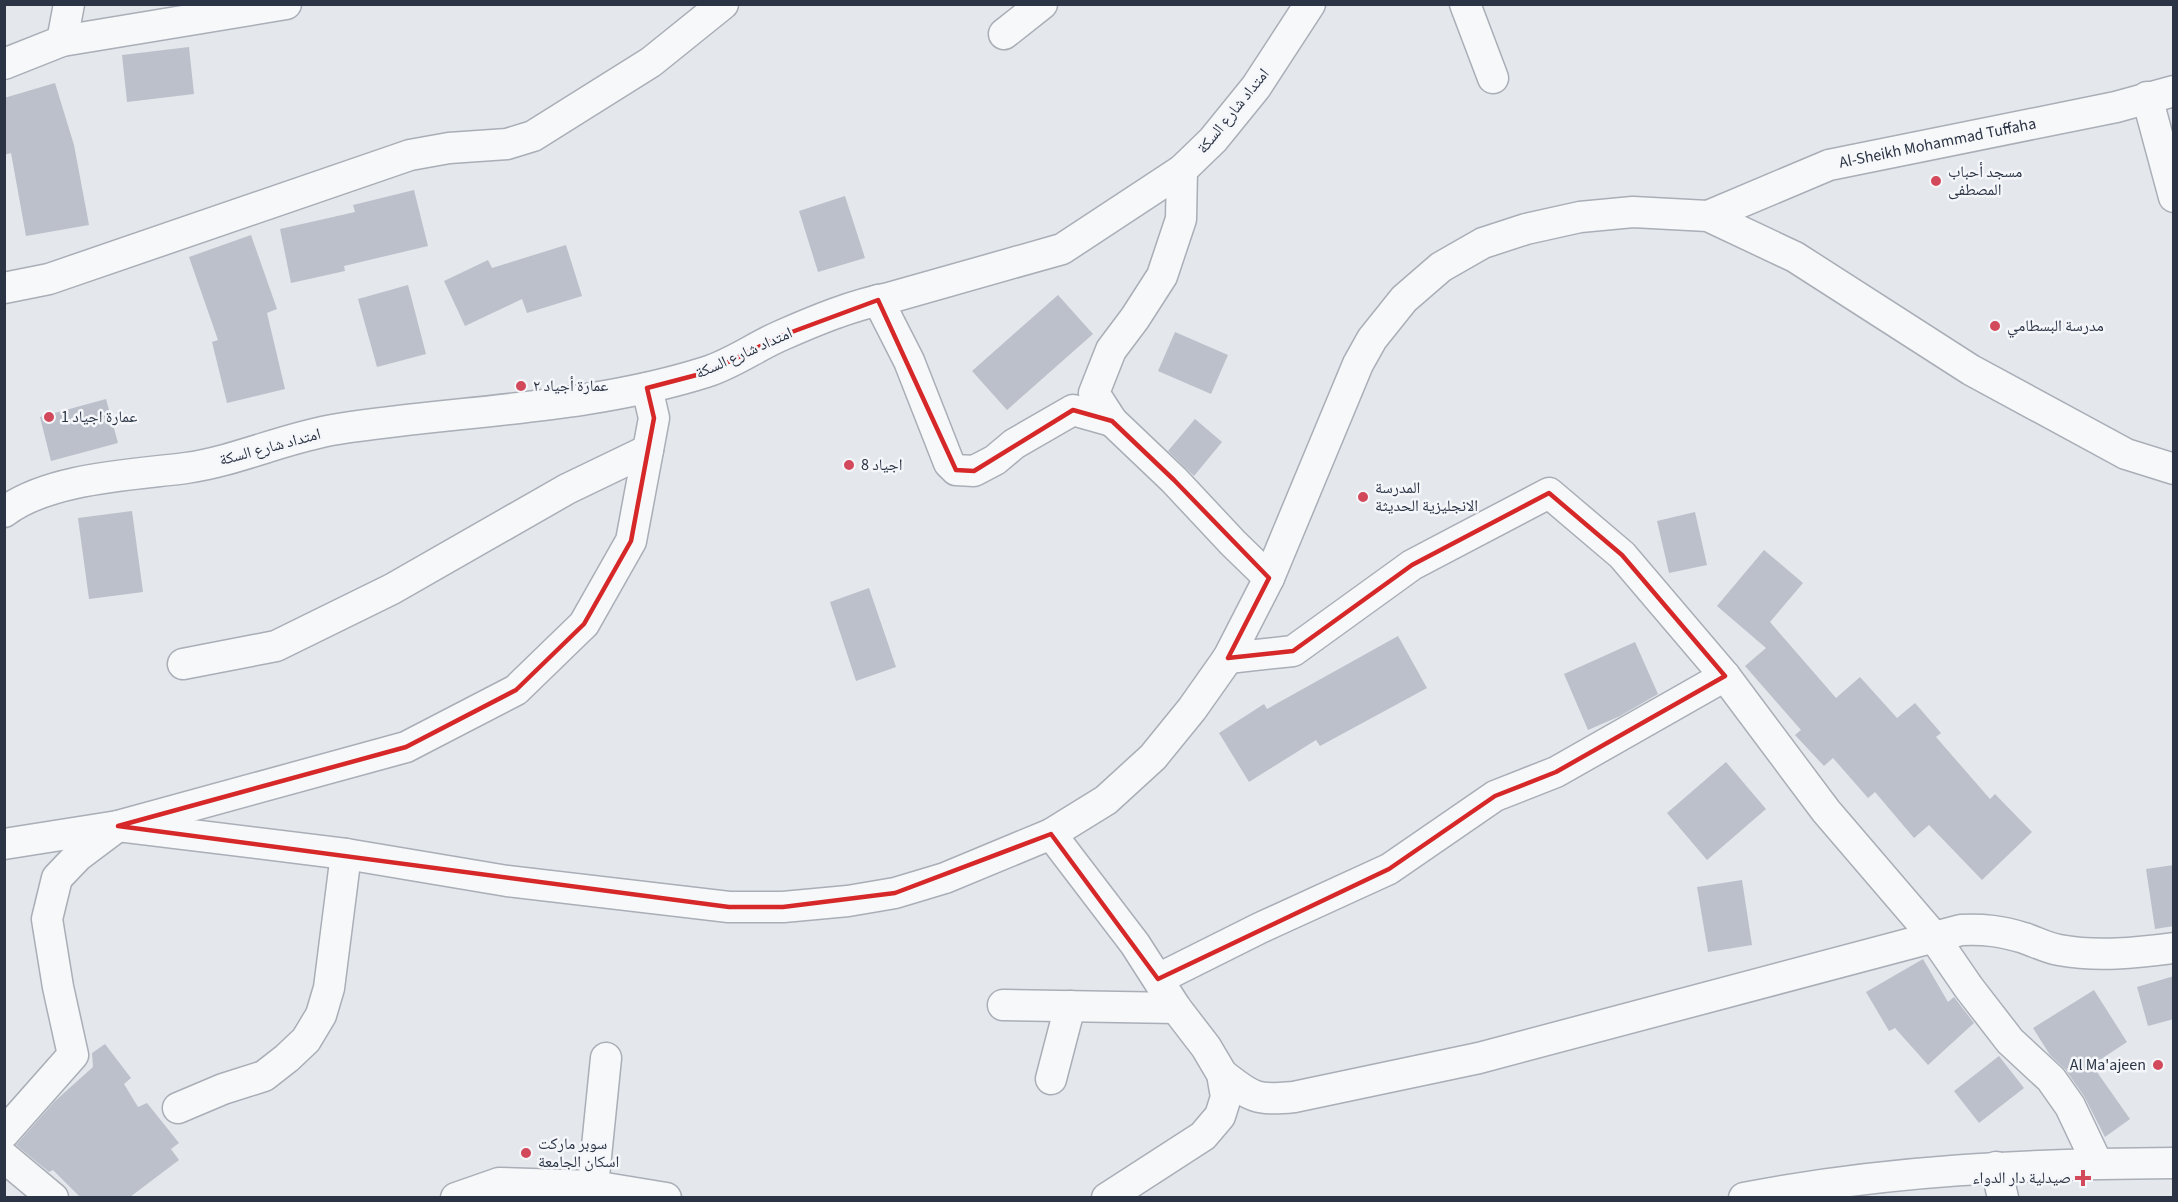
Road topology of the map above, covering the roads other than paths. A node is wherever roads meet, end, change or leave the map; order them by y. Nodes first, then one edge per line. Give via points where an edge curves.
1 (69, 4) edge
2 (286, 4) edge
3 (723, 4) edge
4 (1042, 4) edge
5 (1310, 4) edge
6 (1465, 4) edge
7 (1004, 34) dead end
8 (62, 41) junction
9 (4, 63) edge
10 (1493, 78) dead end
11 (2160, 94) edge
12 (1182, 170) junction
13 (2174, 197) edge
14 (1708, 216) junction
15 (4, 288) edge
16 (878, 300) junction
17 (647, 388) junction
18 (1112, 421) junction
19 (648, 450) junction
20 (2174, 469) edge
21 (4, 512) edge
22 (1269, 578) junction
23 (1228, 658) junction
24 (183, 664) dead end
25 (1725, 676) junction
26 (118, 826) junction
27 (1052, 834) junction
28 (4, 844) edge
29 (346, 854) junction
30 (1934, 937) junction
31 (2174, 948) edge
32 (1158, 979) junction
33 (1003, 1005) dead end
34 (1070, 1006) junction
35 (1176, 1008) junction
36 (606, 1058) dead end
37 (1222, 1074) junction
38 (1051, 1079) dead end
39 (178, 1108) dead end
40 (4, 1134) edge
41 (4, 1157) edge
42 (2174, 1163) edge
43 (2097, 1164) junction
44 (1996, 1167) junction
45 (593, 1186) junction
46 (496, 1190) edge
47 (53, 1197) edge
48 (456, 1197) edge
49 (666, 1197) edge
50 (1107, 1197) edge
51 (1744, 1197) edge
52 (2003, 1197) edge

1 - 8 street
2 - 8 street
3 - 15 street via 651,62 533,136 507,144 410,155 49,279
4 - 7 street
5 - 12 street, امتداد شارع السكة via 1256,87 1214,140
6 - 10 street
8 - 9 street
11 - 13 street
11 - 14 street, Al-Sheikh Mohammad Tuffaha via 1829,165
12 - 16 street, امتداد شارع السكة via 1062,249
12 - 18 street via 1181,219 1162,276 1111,350 1094,393
14 - 20 street via 1795,256 1981,375 2126,454
14 - 22 street via 1633,212 1580,217 1526,229 1461,254 1422,282 1388,317 1358,364
16 - 17 street, امتداد شارع السكة via 781,336 708,372
16 - 18 street via 909,361 949,462 956,470 974,471 1073,410
17 - 19 street via 654,418
17 - 21 street, امتداد شارع السكة via 535,408 336,429 193,467 44,490
18 - 22 street
19 - 24 street via 567,489 392,590 276,646
19 - 26 street via 631,541 584,624 516,690 406,747
22 - 23 street
23 - 25 street via 1293,651 1412,564 1549,493 1622,555
23 - 27 street via 1153,757 1106,800
25 - 30 street via 1826,811
25 - 32 street via 1556,772 1495,796 1389,869
26 - 28 street
26 - 29 street
26 - 40 street via 78,856 57,878 47,919 73,1054
27 - 29 street via 945,878 895,893 783,906 729,907 507,881
27 - 32 street
29 - 39 street via 328,988 321,1015 306,1040 264,1076
30 - 31 street via 1961,930 1990,929 2056,950 2084,954
30 - 37 street via 1479,1058 1294,1098 1269,1100 1245,1092
30 - 43 street via 2010,1041 2051,1079 2070,1106
32 - 35 street
33 - 34 street
34 - 35 street
34 - 38 street
35 - 37 street
36 - 45 street
37 - 50 street via 1226,1097 1220,1116 1203,1136
41 - 47 street
42 - 43 street
43 - 44 street
44 - 51 street via 1898,1174
44 - 52 street
45 - 46 street
45 - 49 street
46 - 48 street

